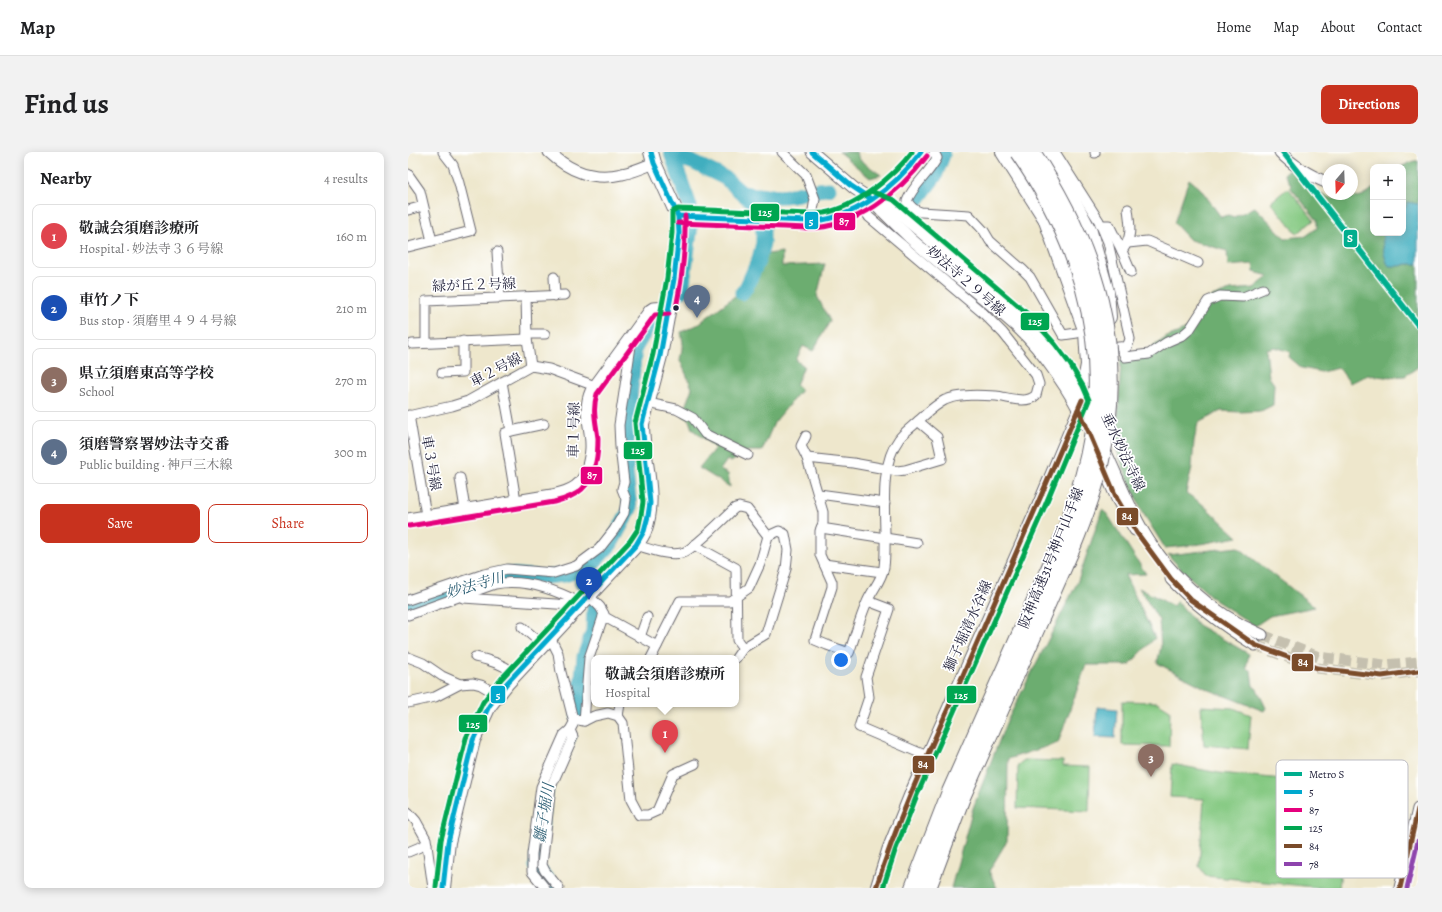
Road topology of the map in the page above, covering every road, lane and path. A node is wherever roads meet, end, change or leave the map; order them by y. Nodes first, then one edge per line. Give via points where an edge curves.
1 (443, 152) edge
2 (549, 152) edge
3 (782, 152) edge
4 (812, 152) edge
5 (921, 152) edge
6 (934, 152) edge
7 (1004, 152) edge
8 (1018, 152) edge
9 (1032, 152) edge
10 (1044, 152) edge
11 (1055, 152) edge
12 (1280, 152) edge
13 (1062, 157) edge
14 (652, 158) edge
15 (408, 174) edge
16 (1322, 180) edge
17 (866, 202) junction
18 (424, 206) junction
19 (1128, 209) dead end
20 (408, 210) edge
21 (678, 216) junction
22 (903, 218) junction
23 (811, 220) junction
24 (1100, 224) junction
25 (432, 241) junction
26 (1128, 243) junction
27 (910, 245) junction
28 (408, 247) edge
29 (1122, 251) junction
30 (498, 252) dead end
31 (1198, 263) dead end
32 (1131, 272) dead end
33 (554, 277) dead end
34 (1263, 289) dead end
35 (565, 295) dead end
36 (555, 296) junction
37 (526, 297) junction
38 (500, 298) junction
39 (668, 307) junction
40 (1077, 333) dead end
41 (545, 334) dead end
42 (526, 336) junction
43 (463, 341) junction
44 (627, 342) junction
45 (426, 343) junction
46 (412, 344) dead end
47 (531, 366) junction
48 (442, 373) dead end
49 (502, 382) junction
50 (595, 386) junction
51 (648, 404) junction
52 (1080, 405) junction
53 (408, 415) edge
54 (918, 421) junction
55 (544, 424) dead end
56 (511, 432) junction
57 (806, 436) dead end
58 (748, 455) dead end
59 (807, 458) junction
60 (887, 468) junction
61 (460, 478) dead end
62 (818, 494) junction
63 (516, 502) junction
64 (885, 503) junction
65 (465, 509) junction
66 (426, 515) junction
67 (408, 519) edge
68 (820, 528) junction
69 (768, 536) junction
70 (886, 538) junction
71 (917, 543) dead end
72 (636, 545) junction
73 (694, 545) junction
74 (1066, 546) junction
75 (824, 564) junction
76 (882, 572) junction
77 (737, 596) junction
78 (458, 598) junction
79 (408, 600) edge
80 (582, 601) junction
81 (868, 601) junction
82 (408, 614) edge
83 (603, 616) junction
84 (648, 617) dead end
85 (522, 627) dead end
86 (1262, 635) tunnel mouth
87 (640, 637) junction
88 (546, 642) junction
89 (1254, 645) tunnel mouth
90 (657, 646) junction
91 (743, 648) junction
92 (652, 655) edge
93 (738, 655) edge
94 (408, 657) edge
95 (475, 657) dead end
96 (515, 674) junction
97 (460, 684) junction
98 (498, 695) junction
99 (408, 704) edge
100 (620, 707) edge
101 (618, 716) junction
102 (580, 720) junction
103 (570, 730) junction
104 (927, 756) junction
105 (695, 764) dead end
106 (1418, 808) edge
107 (408, 812) edge
108 (427, 844) junction
109 (408, 852) edge
110 (1408, 852) edge
111 (1402, 878) edge
112 (433, 888) edge
113 (443, 888) edge
114 (545, 888) edge
115 (559, 888) edge
116 (876, 888) edge
117 (913, 888) edge
118 (928, 888) edge
119 (1400, 888) edge

1 - 25 street via 452,165 459,183 471,231
2 - 14 street via 572,169 595,176 622,174
3 - 23 street via 806,175 812,189 815,199
4 - 17 street, 垂水妙法寺線
5 - 17 street via 905,172
6 - 40 street via 937,158 910,193 907,201 910,205 914,210 921,212 970,215 990,241 1030,277 1063,334
7 - 52 highway via 1046,218 1087,332 1089,365
8 - 74 highway, 阪神高速31号神戸山手線, bridge via 1054,213 1078,267 1087,296 1096,355 1096,403 1091,442
9 - 74 highway, 阪神高速31号神戸山手線, bridge via 1066,208 1090,263 1105,322 1109,352 1109,410 1103,450 1093,491
10 - 52 highway via 1089,232 1106,292 1106,352 1100,373
11 - 13 street
12 - 16 street
13 - 24 street
14 - 21 main road
15 - 18 street via 420,191
17 - 22 street, 垂水妙法寺線 via 889,205
17 - 23 street via 840,216 826,220
17 - 27 street, 垂水妙法寺線 via 881,212
18 - 20 street
18 - 25 street
19 - 26 street
21 - 23 street
21 - 39 main road via 679,233
22 - 27 street
22 - 52 street, 垂水妙法寺線 via 1026,321 1058,359 1077,388
24 - 29 street via 1109,225
24 - 34 street via 1108,242 1130,339 1127,346 1119,347 1125,357 1148,354 1183,335 1190,329 1208,301 1220,296 1243,297
25 - 28 street
26 - 29 street
26 - 31 street via 1147,241
27 - 52 street, 垂水妙法寺線 via 1019,329
27 - 54 street, 妙法寺２９号線 via 1003,333 1022,356 1039,384 1036,395 1029,399 970,396 944,401
29 - 32 street
30 - 38 street via 502,268
33 - 36 street
35 - 36 street, 緑が丘２号線
36 - 37 street, 緑が丘２号線
37 - 38 street, 緑が丘２号線
37 - 42 street
38 - 45 street, 緑が丘２号線 via 426,301
39 - 44 street, 車１号線 via 650,310
39 - 51 main road via 660,356
41 - 42 street
42 - 43 street
42 - 47 street
43 - 45 street
43 - 48 street via 463,372
44 - 50 street, 車１号線
44 - 79 street via 631,346 619,425 624,482 622,489 626,499 624,514 599,549 576,566 554,573 507,569 484,574
45 - 46 street
47 - 49 street, 車２号線
47 - 50 street, 車２号線 via 549,369
49 - 53 street, 車２号線 via 468,401
49 - 56 street
50 - 63 street, 車１号線 via 587,405 591,447 584,478 577,486 563,493
51 - 58 street via 676,409 693,418 705,434
51 - 72 main road via 642,424 642,435 651,499 645,530
52 - 86 street, 垂水妙法寺線 via 1138,522 1162,558 1204,600 1232,620
52 - 89 street, 垂水妙法寺線 via 1082,416 1117,499 1158,564 1192,600
52 - 104 street, 獅子堀清水谷線
53 - 66 street, 車３号線
54 - 60 street, 妙法寺２９号線 via 899,439
54 - 60 street via 937,437 942,459 905,470
55 - 56 street
56 - 63 street via 505,433
57 - 59 street, 妙法寺２９号線 via 801,446
59 - 60 street
59 - 62 street, 妙法寺２９号線
60 - 64 street, 妙法寺２９号線
61 - 65 street
62 - 64 street
62 - 68 street, 妙法寺２９号線 via 823,512
63 - 65 street, 車１号線
64 - 70 street, 妙法寺２９号線
65 - 66 street, 車１号線
66 - 67 street, 車１号線
68 - 70 street
68 - 75 street, 妙法寺２９号線 via 820,555
69 - 73 street via 747,509 739,507
69 - 77 street via 760,564 749,588
69 - 91 street via 779,531 785,534 788,550 786,569 766,634
70 - 71 street
70 - 76 street, 妙法寺２９号線
72 - 73 street via 668,553 684,553
72 - 80 main road
73 - 77 street via 736,568
74 - 117 highway, 阪神高速31号神戸山手線 via 950,792
74 - 118 highway, 阪神高速31号神戸山手線 via 962,797
75 - 76 street
75 - 81 street, 妙法寺２９号線 via 832,587 815,640 848,653
76 - 81 street, 妙法寺２９号線
77 - 90 street via 730,601 680,601
77 - 91 street via 738,640
78 - 80 street via 571,605
78 - 80 street via 507,581 537,585
78 - 82 street
80 - 83 street via 600,607
80 - 88 main road
81 - 104 street via 889,609 866,677 869,697 858,727
83 - 87 street
83 - 102 street via 589,658
84 - 87 street
85 - 88 street
87 - 90 street
88 - 96 main road
88 - 102 street via 552,641 558,653 573,718
90 - 92 street
91 - 93 street
94 - 97 street
95 - 96 street via 494,661
96 - 98 main road
97 - 98 street via 481,685
97 - 99 street via 435,697
98 - 113 main road via 473,740 448,842
100 - 101 street
101 - 102 street via 608,713
101 - 105 street via 623,723 631,800 639,815 657,811 673,774
102 - 103 street
103 - 114 street via 564,735 541,787 532,872
103 - 115 street via 573,737 551,787 542,865
104 - 116 street, 獅子堀清水谷線 via 900,819
106 - 110 street
107 - 108 street via 416,821
108 - 109 street
108 - 112 street
111 - 119 street

